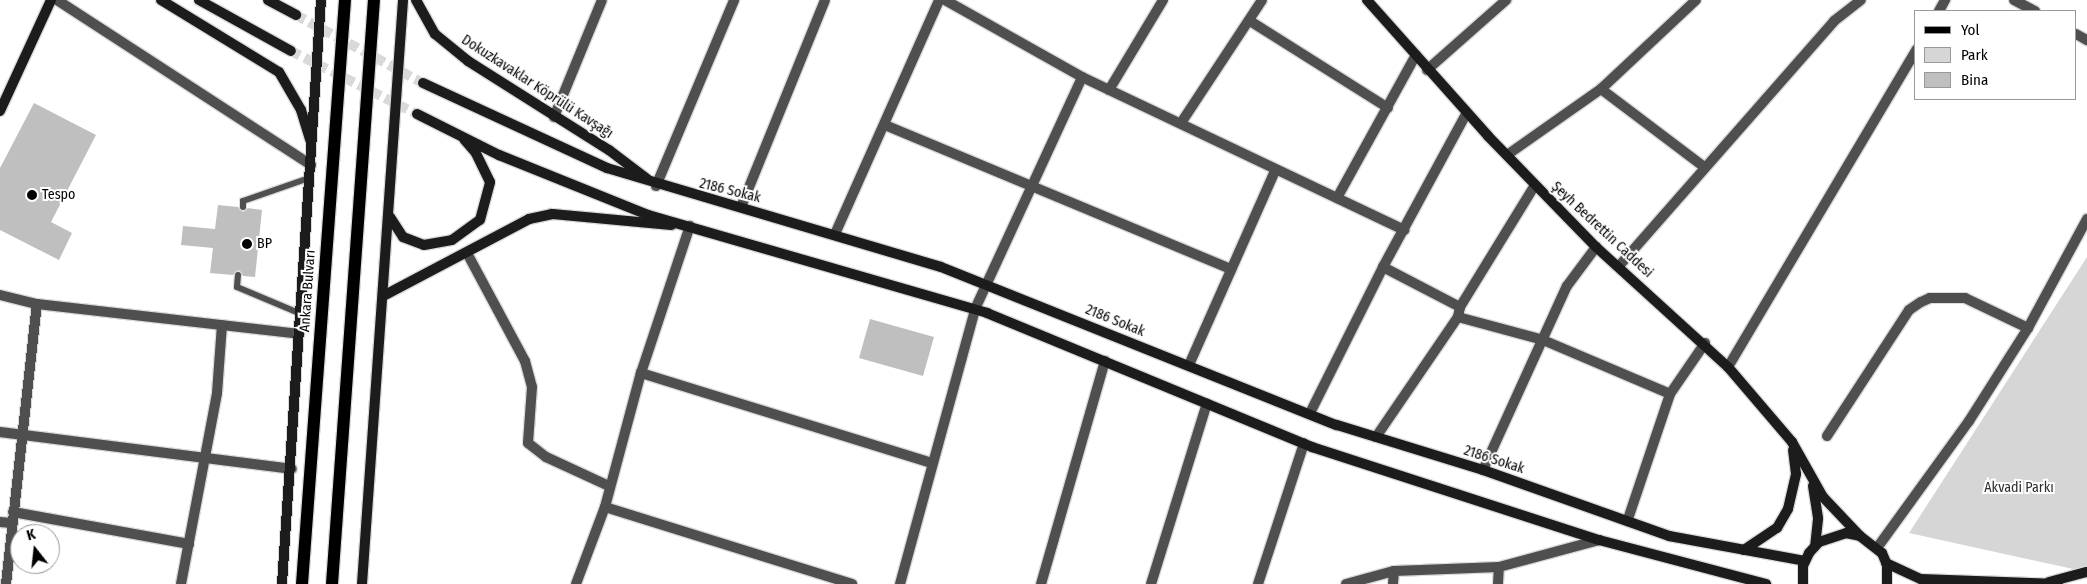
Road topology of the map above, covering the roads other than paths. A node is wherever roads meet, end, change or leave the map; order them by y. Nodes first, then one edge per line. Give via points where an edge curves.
1 (50, 0) edge
2 (57, 0) edge
3 (161, 0) edge
4 (199, 0) edge
5 (268, 0) edge
6 (321, 0) edge
7 (345, 0) edge
8 (374, 0) edge
9 (403, 0) edge
10 (416, 0) edge
11 (602, 0) edge
12 (734, 0) edge
13 (825, 0) edge
14 (939, 0) edge
15 (945, 0) edge
16 (1163, 0) edge
17 (1262, 0) edge
18 (1367, 0) edge
19 (1506, 0) edge
20 (1696, 0) edge
21 (1861, 0) edge
22 (1932, 0) edge
23 (2014, 0) edge
24 (1942, 5) edge
25 (2032, 10) edge
26 (296, 16) tunnel mouth
27 (1250, 21) junction
28 (291, 51) tunnel mouth
29 (1914, 53) edge
30 (1416, 54) junction
31 (1427, 70) junction
32 (1082, 77) junction
33 (423, 83) tunnel mouth
34 (1109, 90) junction
35 (1601, 90) junction
36 (1388, 108) junction
37 (0, 111) edge
38 (1467, 112) junction
39 (417, 114) tunnel mouth
40 (554, 117) junction
41 (1182, 123) junction
42 (885, 124) junction
43 (460, 135) junction
44 (313, 148) junction
45 (1507, 155) junction
46 (312, 165) junction
47 (1704, 167) junction
48 (1275, 171) junction
49 (309, 178) junction
50 (1535, 185) junction
51 (656, 186) junction
52 (1031, 188) junction
53 (1337, 198) junction
54 (741, 207) junction
55 (243, 208) dead end
56 (390, 217) junction
57 (2087, 219) edge
58 (690, 226) junction
59 (1404, 230) junction
60 (835, 234) junction
61 (1596, 247) junction
62 (467, 253) junction
63 (1383, 266) junction
64 (1619, 266) junction
65 (1231, 269) junction
66 (238, 276) dead end
67 (985, 283) junction
68 (0, 295) edge
69 (385, 295) junction
70 (37, 304) junction
71 (975, 309) junction
72 (1459, 312) junction
73 (300, 314) junction
74 (222, 325) junction
75 (2028, 328) junction
76 (299, 334) junction
77 (1543, 340) junction
78 (1705, 343) junction
79 (1105, 362) junction
80 (1189, 365) junction
81 (1728, 367) junction
82 (641, 373) junction
83 (1670, 394) junction
84 (1206, 403) junction
85 (1310, 413) junction
86 (0, 432) edge
87 (22, 434) junction
88 (1827, 436) dead end
89 (1376, 437) junction
90 (1792, 442) junction
91 (1304, 444) junction
92 (205, 458) junction
93 (931, 463) junction
94 (292, 469) junction
95 (1483, 470) junction
96 (1812, 483) junction
97 (609, 486) junction
98 (605, 507) junction
99 (12, 517) junction
100 (1628, 519) junction
101 (0, 522) edge
102 (1860, 536) junction
103 (1599, 540) junction
104 (189, 544) junction
105 (1815, 546) junction
106 (1877, 548) junction
107 (1744, 550) junction
108 (1805, 561) junction
109 (1886, 563) junction
110 (1499, 567) junction
111 (1394, 571) junction
112 (2087, 572) edge
113 (2045, 583) edge
114 (6, 584) edge
115 (181, 584) edge
116 (282, 584) edge
117 (302, 584) edge
118 (332, 584) edge
119 (362, 584) edge
120 (576, 584) edge
121 (852, 584) edge
122 (900, 584) edge
123 (1041, 584) edge
124 (1151, 584) edge
125 (1258, 584) edge
126 (1346, 584) edge
127 (1393, 584) edge
128 (1498, 584) edge
129 (1766, 584) edge
130 (1803, 584) edge
131 (1887, 584) edge
132 (2058, 584) edge

1 - 37 main road
2 - 46 street
3 - 44 main road via 279,72 302,110
4 - 28 main road
5 - 26 main road
6 - 44 main road
7 - 117 main road, Ankara Bulvarı
8 - 118 main road
9 - 56 main road
10 - 40 main road, Dokuzkavaklar Köprülü Kavşağı via 436,34 468,61
11 - 40 street
12 - 51 street
13 - 54 street
14 - 42 street
15 - 32 street
16 - 34 street
17 - 27 street
18 - 30 main road, Şeyh Bedrettin Caddesi
19 - 31 street
20 - 35 street
21 - 47 street via 1834,21
22 - 24 street
23 - 25 street
27 - 36 street
27 - 41 street
29 - 81 street
30 - 31 main road, Şeyh Bedrettin Caddesi
30 - 36 street
31 - 38 main road, Şeyh Bedrettin Caddesi
32 - 34 street
32 - 52 street
33 - 51 main road, 2186 Sokak via 560,148
34 - 41 street
35 - 45 street
35 - 47 street
36 - 53 street
38 - 45 main road, Şeyh Bedrettin Caddesi
38 - 59 street
39 - 43 main road
40 - 51 main road, Dokuzkavaklar Köprülü Kavşağı via 609,150
41 - 48 street
42 - 52 street
42 - 60 street
43 - 56 main road via 476,153 490,182 480,220 452,240 424,245 403,237
43 - 58 main road via 648,215
44 - 46 main road
45 - 50 main road, Şeyh Bedrettin Caddesi
46 - 49 main road
47 - 64 street
48 - 53 street
48 - 65 street
49 - 55 lane via 243,200
49 - 73 main road
50 - 61 main road, Şeyh Bedrettin Caddesi
50 - 72 street
51 - 54 main road, 2186 Sokak
52 - 65 street
52 - 67 street
53 - 59 street
54 - 60 main road, 2186 Sokak
56 - 69 main road
57 - 75 street
58 - 62 main road via 552,214 529,219
58 - 71 main road
58 - 82 street
59 - 63 street
60 - 67 main road, 2186 Sokak
61 - 64 main road, Şeyh Bedrettin Caddesi
61 - 77 street via 1567,286
62 - 69 main road
62 - 97 street via 525,361 532,387 528,443 546,457
63 - 72 street
63 - 85 street
64 - 78 main road, Şeyh Bedrettin Caddesi
65 - 80 street
66 - 73 lane via 237,287
67 - 71 street
67 - 80 main road, 2186 Sokak
68 - 70 street
69 - 119 main road
70 - 74 street
70 - 87 street
71 - 79 main road
71 - 93 street
72 - 77 street
72 - 89 street
73 - 76 main road
74 - 76 street
74 - 92 street via 217,393
75 - 88 street via 1966,298 1930,298 1921,302 1905,317
75 - 106 street via 1969,421
76 - 94 main road
77 - 83 street
77 - 95 street
78 - 81 main road, Şeyh Bedrettin Caddesi
78 - 83 street
79 - 84 main road
79 - 123 street
80 - 85 main road, 2186 Sokak
81 - 90 main road, Şeyh Bedrettin Caddesi
82 - 93 street
82 - 97 street
83 - 100 street
84 - 91 main road
84 - 124 street
85 - 89 main road, 2186 Sokak
86 - 87 street
87 - 92 street
87 - 99 street
89 - 95 main road, 2186 Sokak
90 - 96 main road, Şeyh Bedrettin Caddesi
90 - 107 main road via 1796,474 1788,510 1776,528
91 - 103 main road
91 - 125 street
92 - 94 street
92 - 104 street
93 - 122 street
94 - 116 main road
95 - 100 main road, 2186 Sokak
96 - 102 main road, Şeyh Bedrettin Caddesi
96 - 105 main road, Şeyh Bedrettin Caddesi via 1818,518
97 - 98 street
98 - 120 street
98 - 121 street
99 - 101 street
99 - 104 street
99 - 114 street
100 - 107 main road, 2186 Sokak via 1669,536
102 - 105 main road via 1832,535
102 - 106 main road, Şeyh Bedrettin Caddesi
103 - 110 street
103 - 129 main road
104 - 115 street
105 - 108 main road
106 - 109 main road
107 - 108 main road, 2186 Sokak
108 - 130 main road
109 - 113 main road via 1921,579
109 - 131 main road
110 - 111 street
110 - 128 street
111 - 126 street
111 - 127 street
112 - 113 main road
113 - 132 main road

